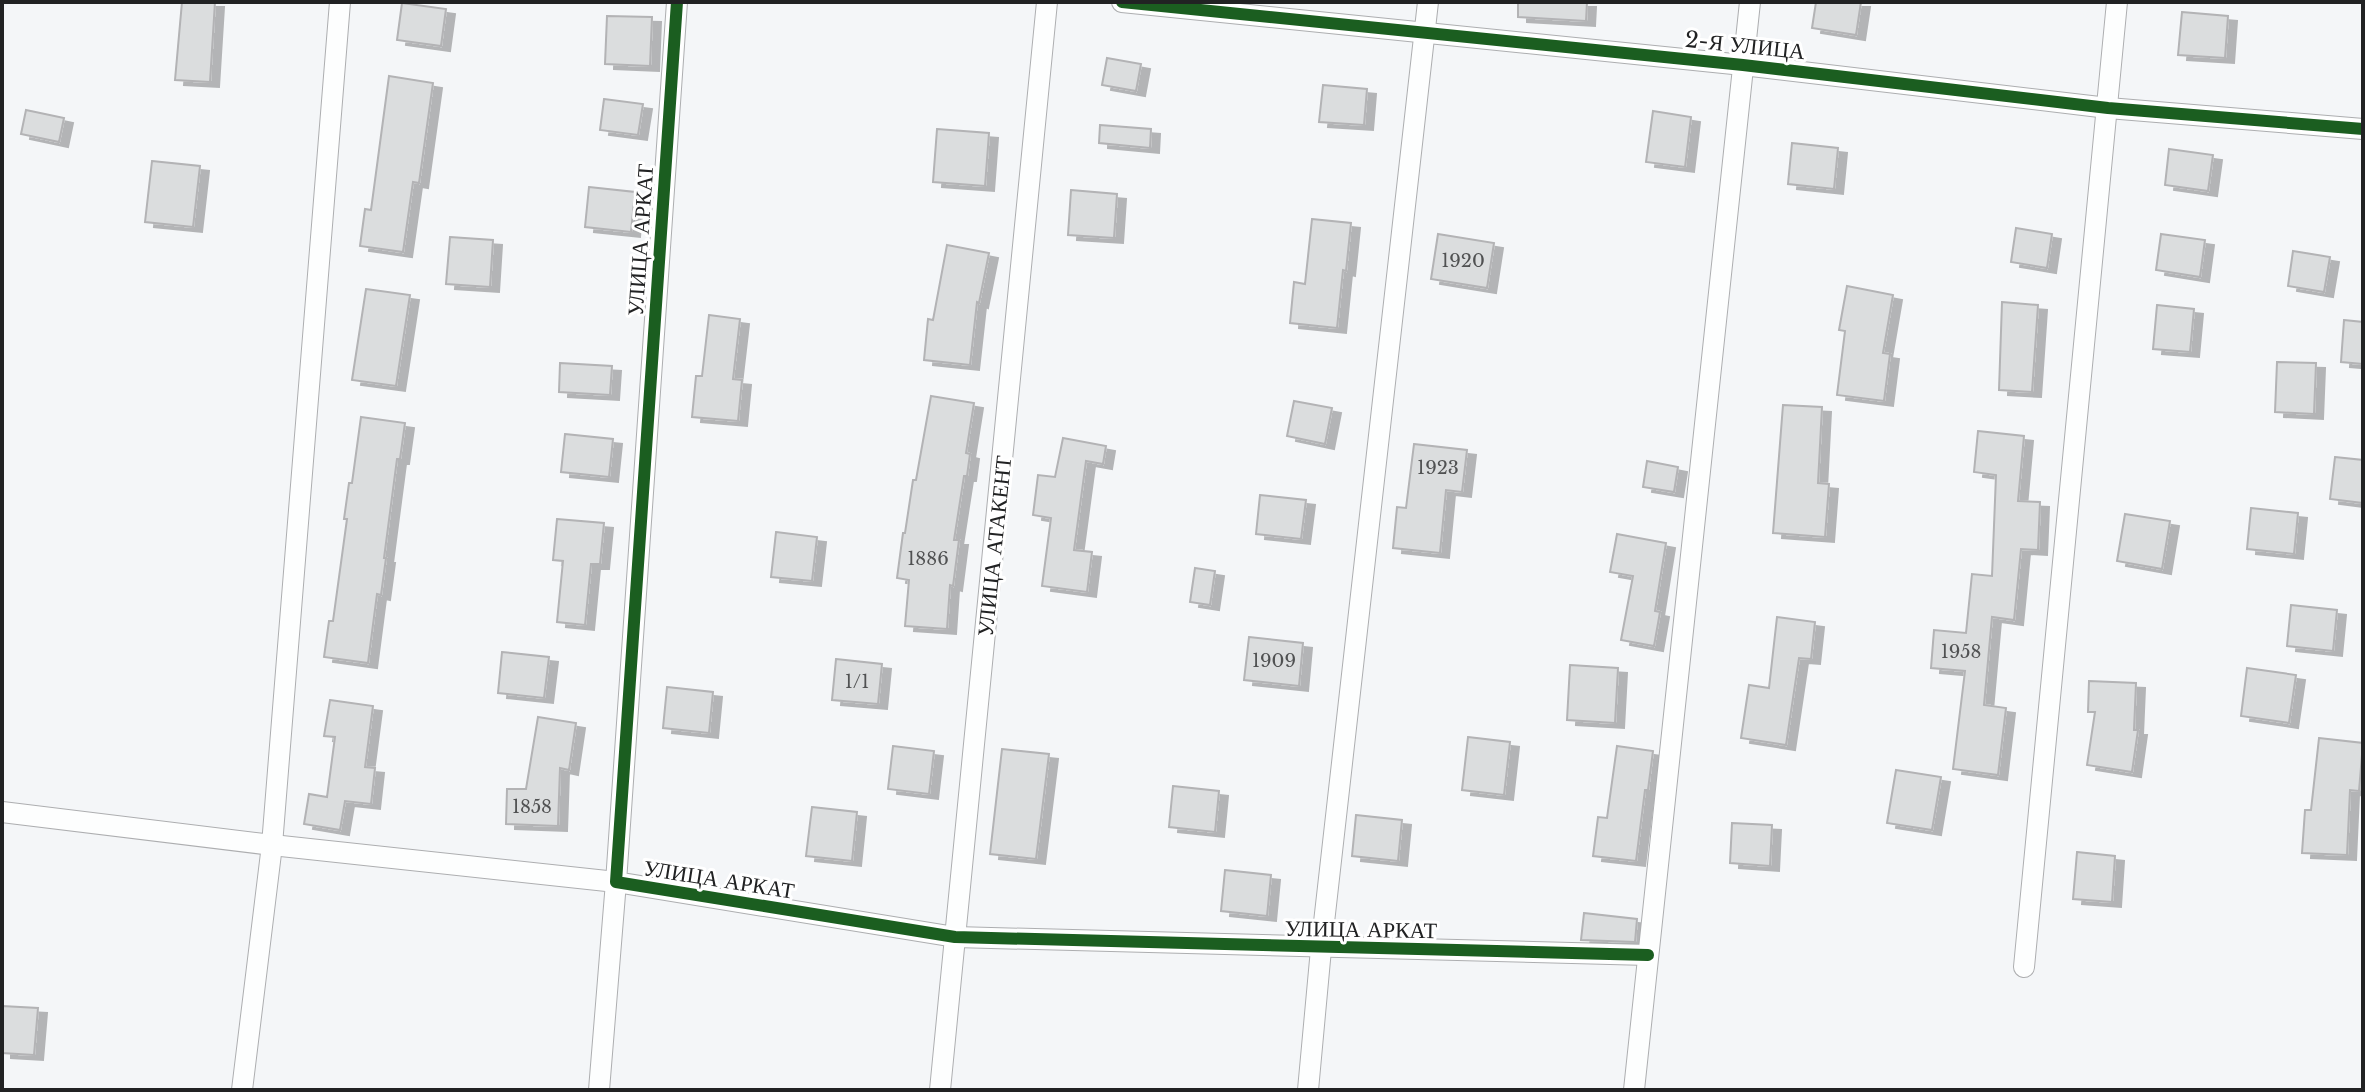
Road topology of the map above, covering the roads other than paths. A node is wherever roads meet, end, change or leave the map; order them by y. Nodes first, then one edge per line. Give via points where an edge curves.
1 (340, 2) edge
2 (677, 2) edge
3 (1047, 2) edge
4 (1122, 2) edge
5 (1428, 2) edge
6 (1750, 2) edge
7 (2117, 2) edge
8 (1426, 32) junction
9 (1743, 65) junction
10 (2108, 108) junction
11 (2363, 129) edge
12 (2, 812) edge
13 (272, 845) junction
14 (616, 882) junction
15 (955, 937) junction
16 (1321, 949) junction
17 (1648, 955) junction
18 (2024, 967) dead end
19 (242, 1090) edge
20 (599, 1090) edge
21 (940, 1090) edge
22 (1308, 1090) edge
23 (1634, 1090) edge

1 - 13 street
2 - 14 street, УЛИЦА АРКАТ
3 - 15 street, УЛИЦА АТАКЕНТ
4 - 8 street, 2-Я УЛИЦА
5 - 8 street
6 - 9 street
7 - 10 street
8 - 9 street, 2-Я УЛИЦА
8 - 16 street
9 - 10 street, 2-Я УЛИЦА
9 - 17 street
10 - 11 street, 2-Я УЛИЦА
10 - 18 street
12 - 13 street
13 - 14 street
13 - 19 street
14 - 15 street, УЛИЦА АРКАТ
14 - 20 street
15 - 16 street, УЛИЦА АРКАТ
15 - 21 street, УЛИЦА АТАКЕНТ
16 - 17 street, УЛИЦА АРКАТ
16 - 22 street
17 - 23 street

